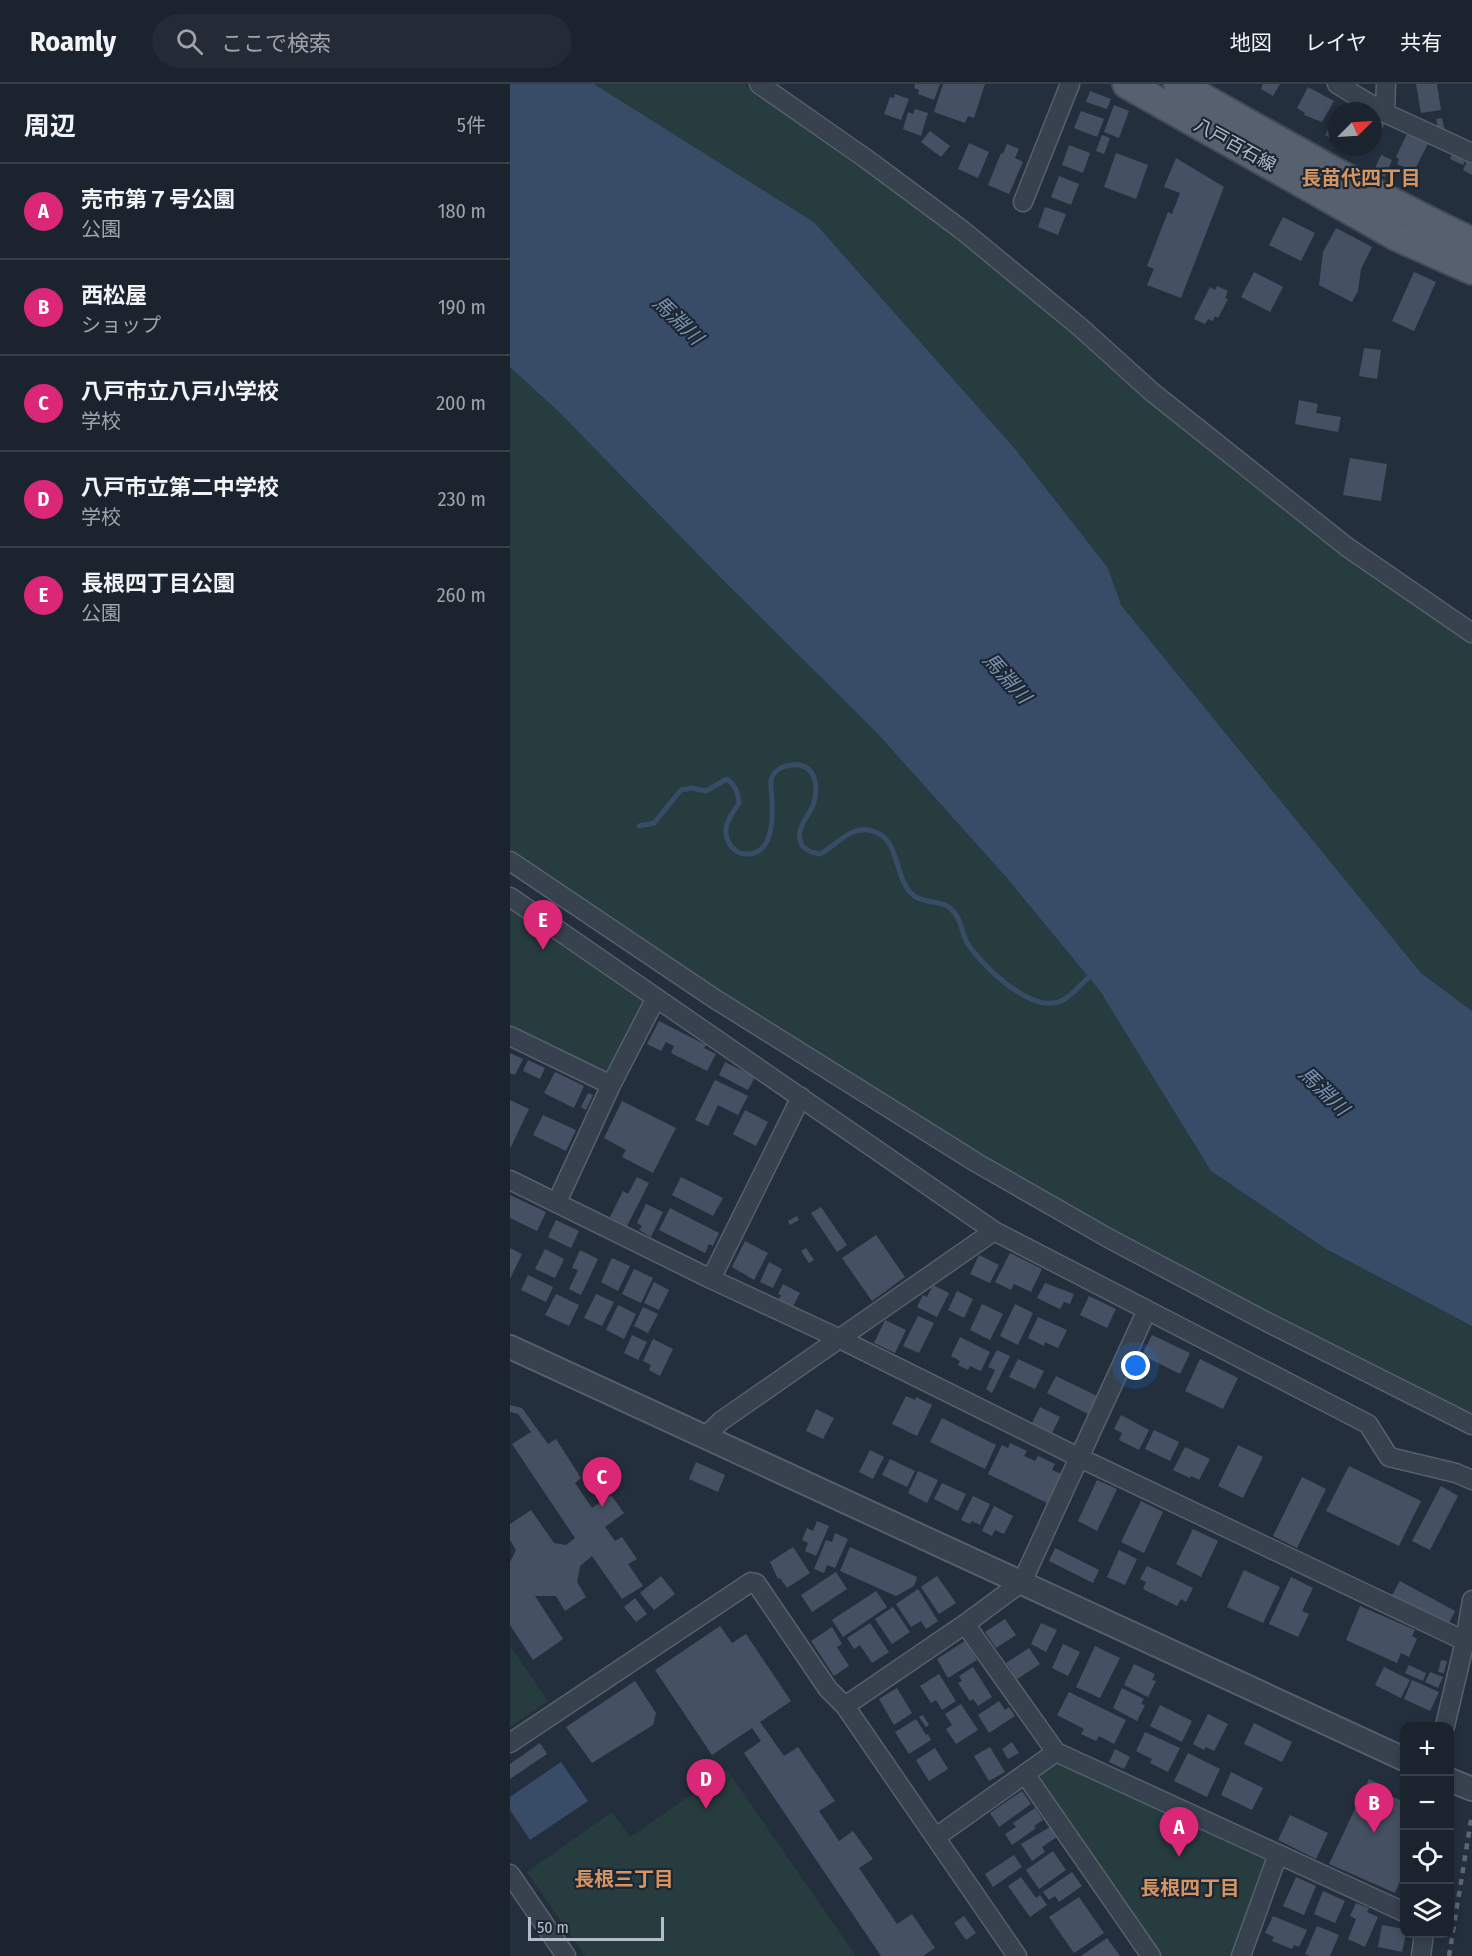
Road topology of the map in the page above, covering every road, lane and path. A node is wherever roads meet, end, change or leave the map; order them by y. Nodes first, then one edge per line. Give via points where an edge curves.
1 (759, 84) edge
2 (1070, 84) edge
3 (1127, 84) edge
4 (1178, 84) edge
5 (1337, 84) edge
6 (1386, 84) edge
7 (1385, 113) junction
8 (1472, 153) edge
9 (1023, 202) dead end
10 (1472, 242) edge
11 (1472, 270) edge
12 (1472, 633) edge
13 (510, 861) edge
14 (510, 897) edge
15 (656, 998) junction
16 (510, 1036) edge
17 (611, 1085) junction
18 (801, 1097) junction
19 (510, 1180) edge
20 (557, 1202) junction
21 (994, 1231) junction
22 (711, 1279) junction
23 (1147, 1310) junction
24 (838, 1338) junction
25 (510, 1347) edge
26 (1472, 1425) edge
27 (706, 1436) junction
28 (1080, 1458) junction
29 (1472, 1480) edge
30 (1022, 1582) junction
31 (1472, 1600) edge
32 (965, 1624) junction
33 (1465, 1641) junction
34 (845, 1706) junction
35 (1446, 1722) edge
36 (510, 1743) edge
37 (1056, 1752) junction
38 (1400, 1757) edge
39 (1025, 1774) junction
40 (1454, 1782) edge
41 (1472, 1789) edge
42 (936, 1837) junction
43 (1278, 1854) junction
44 (510, 1874) edge
45 (1400, 1910) edge
46 (1423, 1938) edge
47 (566, 1956) edge
48 (1017, 1956) edge
49 (1151, 1956) edge
50 (1241, 1956) edge
51 (1420, 1956) edge

1 - 12 street via 962,230 1152,392 1347,547
2 - 9 street
3 - 11 main road, 八戸百石線 via 1398,237
4 - 10 main road, 八戸百石線 via 1325,168
5 - 7 street
6 - 7 street
7 - 8 street
13 - 26 street via 715,999 977,1163 1110,1239
14 - 15 street
15 - 17 street
15 - 18 street
16 - 17 street
17 - 20 street
18 - 21 street
18 - 22 street
19 - 20 street
20 - 22 street
21 - 23 street
21 - 24 street
22 - 24 street
23 - 28 street
23 - 29 street via 1368,1425 1389,1457
24 - 27 street via 721,1421
24 - 28 street
25 - 27 street
27 - 30 street
28 - 30 street
28 - 33 street
30 - 32 street
30 - 38 street
31 - 33 street
32 - 34 street
32 - 37 street
33 - 35 street
34 - 36 street via 828,1689 756,1583 751,1582
34 - 42 street
37 - 39 street
37 - 43 street
39 - 42 street
39 - 49 street
40 - 41 street
42 - 48 street
43 - 45 street
43 - 50 street
44 - 47 street
46 - 51 street

